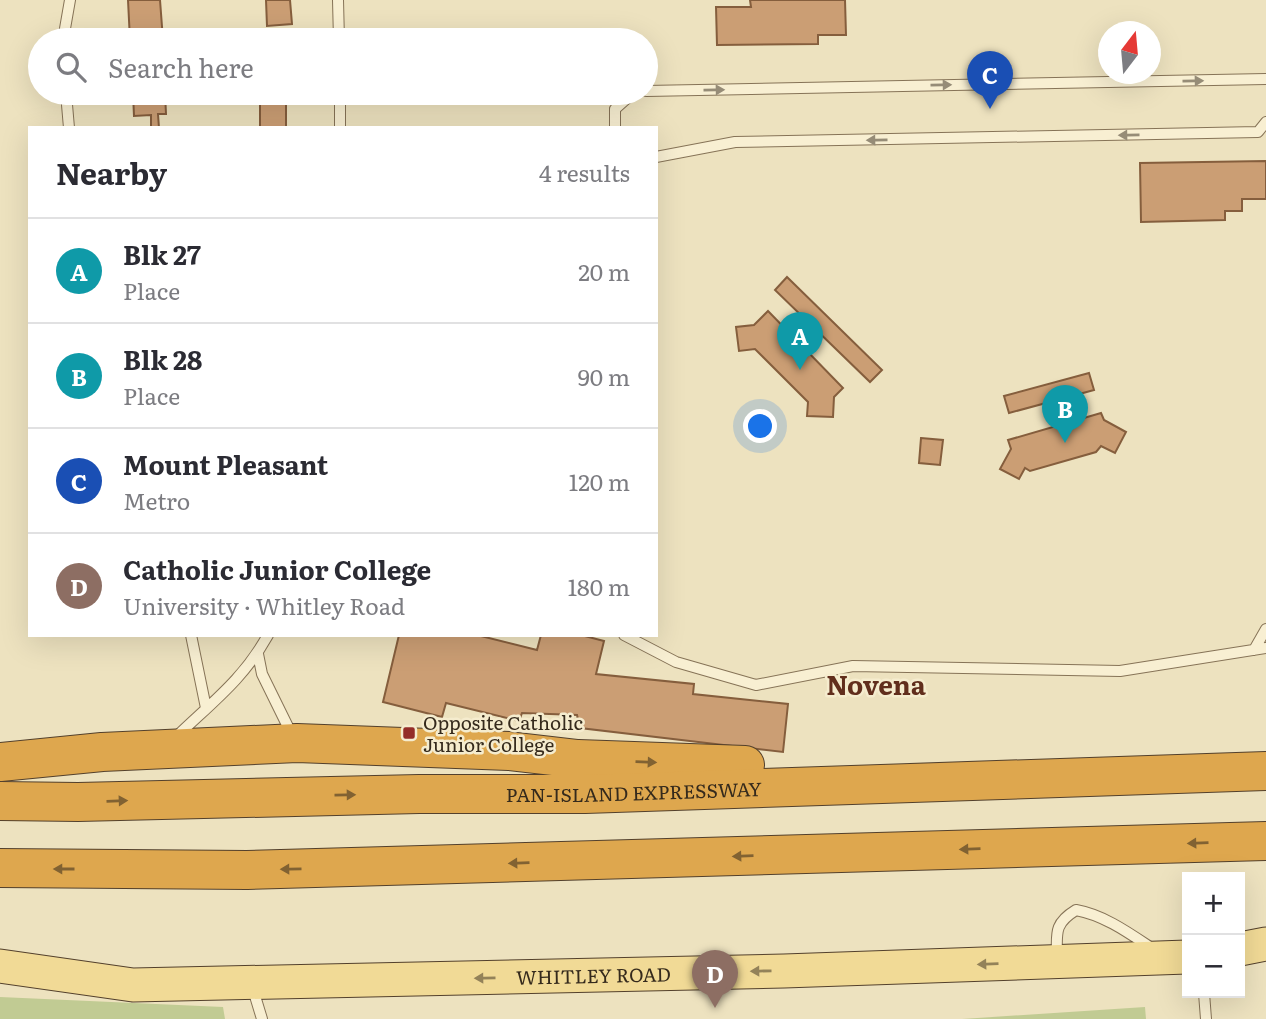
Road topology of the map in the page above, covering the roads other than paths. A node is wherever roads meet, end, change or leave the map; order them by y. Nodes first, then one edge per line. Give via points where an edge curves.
1 (70, 0) edge
2 (338, 0) edge
3 (65, 28) edge
4 (339, 28) edge
5 (1266, 79) edge
6 (658, 91) edge
7 (67, 105) edge
8 (340, 105) edge
9 (620, 105) edge
10 (1266, 122) edge
11 (69, 126) edge
12 (340, 126) edge
13 (615, 126) edge
14 (658, 158) edge
15 (1266, 629) edge
16 (191, 637) edge
17 (267, 637) edge
18 (628, 637) edge
19 (1266, 648) edge
20 (1254, 650) junction
21 (258, 654) junction
22 (205, 708) junction
23 (297, 743) junction
24 (163, 749) junction
25 (0, 762) edge
26 (1266, 771) edge
27 (991, 779) junction
28 (0, 801) edge
29 (1266, 841) edge
30 (0, 868) edge
31 (1266, 944) edge
32 (1245, 948) edge
33 (1176, 957) edge
34 (1057, 961) junction
35 (0, 966) edge
36 (251, 983) junction
37 (1204, 998) edge
38 (262, 1019) edge
39 (1206, 1019) edge

1 - 3 lane
2 - 4 lane
6 -> 5 lane
7 - 11 lane
8 - 12 lane
9 - 13 lane via 615,109
10 -> 14 lane via 1258,132 736,142
15 - 20 lane
16 - 22 lane
17 - 21 lane
18 - 20 lane via 676,662 756,685 853,666 1120,671
19 - 20 lane
21 - 22 lane via 238,680
21 - 23 lane via 262,674
22 - 24 lane
23 - 24 highway
23 -> 27 highway via 689,764 870,765
24 - 25 highway
26 - 27 highway, PAN-ISLAND EXPRESSWAY
28 -> 27 highway, PAN-ISLAND EXPRESSWAY via 585,794
29 -> 30 highway via 247,870
31 - 32 main road
33 - 34 main road, WHITLEY ROAD
33 - 34 lane via 1092,913 1076,910 1062,918 1057,930
34 -> 36 main road, WHITLEY ROAD
35 - 36 main road, WHITLEY ROAD via 133,985
36 - 38 lane
37 - 39 lane

